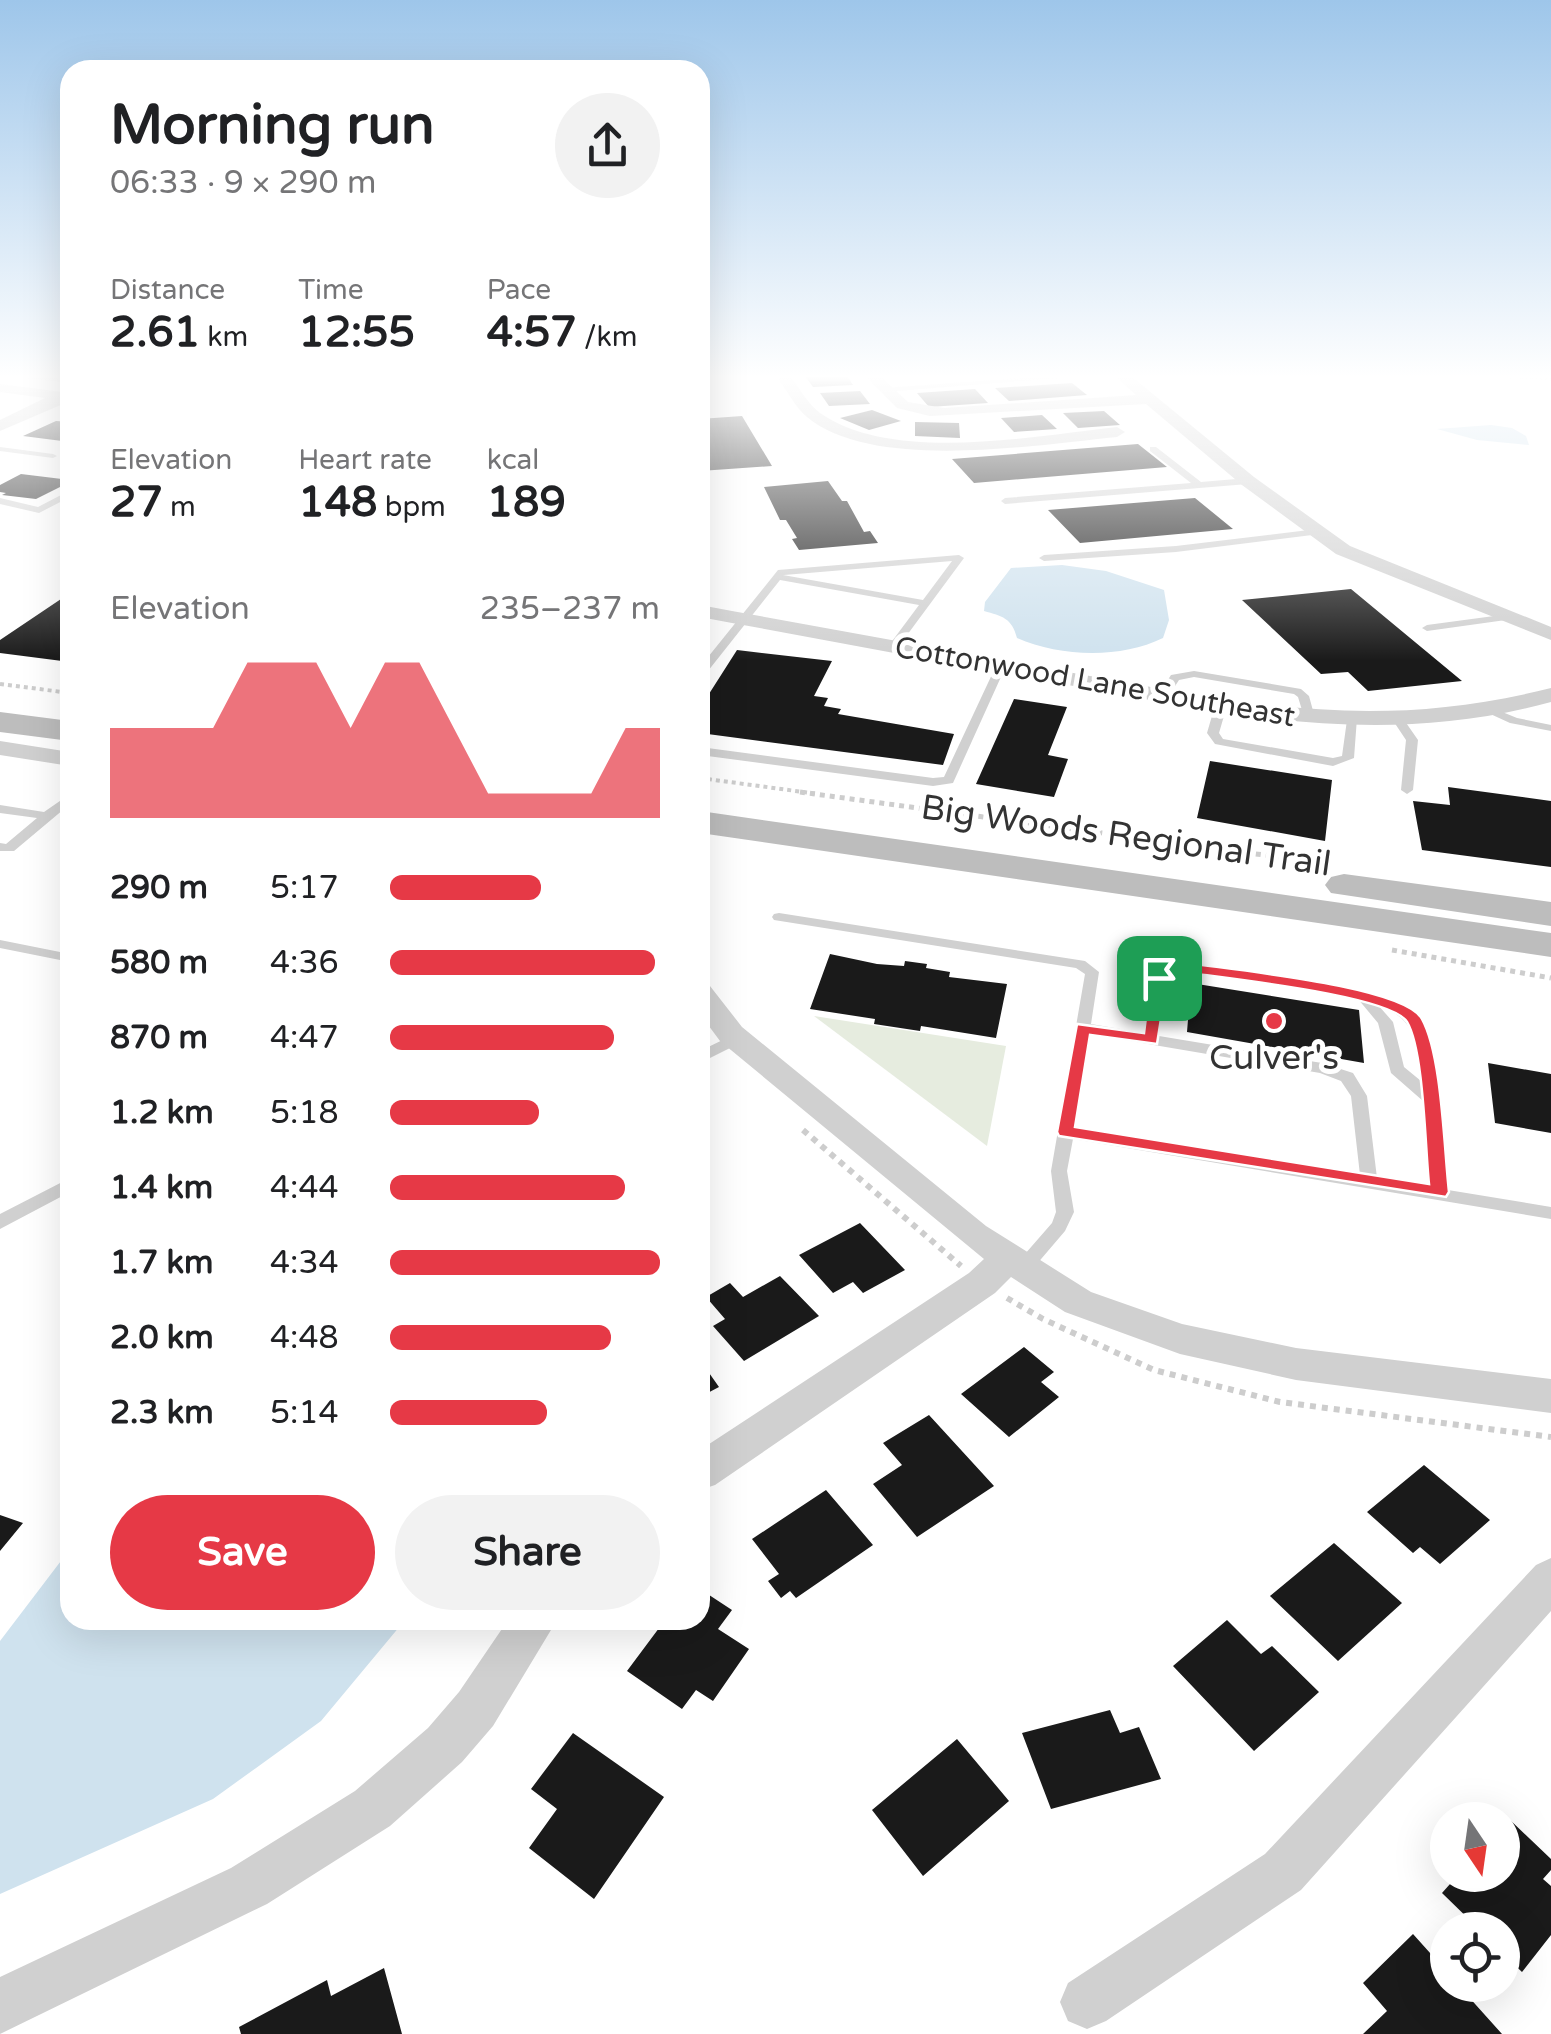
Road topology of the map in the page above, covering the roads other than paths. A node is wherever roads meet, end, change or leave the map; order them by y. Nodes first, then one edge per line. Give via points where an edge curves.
1 (1180, 471) edge
2 (1236, 471) edge
3 (1248, 481) junction
4 (1199, 486) junction
5 (60, 499) edge
6 (0, 501) edge
7 (1005, 501) dead end
8 (1317, 532) junction
9 (1044, 558) dead end
10 (776, 577) junction
11 (926, 603) junction
12 (710, 613) edge
13 (1509, 617) junction
14 (743, 619) junction
15 (1427, 628) dead end
16 (1551, 634) edge
17 (892, 648) junction
18 (710, 661) edge
19 (1000, 668) junction
20 (1551, 694) edge
21 (1162, 698) junction
22 (0, 699) edge
23 (60, 708) edge
24 (1220, 709) junction
25 (1490, 710) junction
26 (1309, 718) junction
27 (1398, 719) junction
28 (1353, 720) junction
29 (0, 722) edge
30 (1551, 728) edge
31 (60, 731) edge
32 (0, 748) edge
33 (710, 752) edge
34 (60, 757) edge
35 (1407, 790) dead end
36 (710, 796) edge
37 (60, 806) edge
38 (0, 809) edge
39 (47, 816) junction
40 (710, 823) edge
41 (3, 851) edge
42 (1551, 914) edge
43 (778, 917) dead end
44 (0, 944) edge
45 (1551, 945) edge
46 (60, 956) edge
47 (1359, 995) junction
48 (710, 1010) edge
49 (1083, 1028) junction
50 (737, 1038) junction
51 (1151, 1040) junction
52 (710, 1053) edge
53 (1429, 1097) junction
54 (1066, 1132) junction
55 (1370, 1181) junction
56 (60, 1189) edge
57 (1440, 1192) junction
58 (1551, 1213) edge
59 (0, 1222) edge
60 (1016, 1262) junction
61 (1551, 1396) edge
62 (710, 1465) edge
63 (1551, 1579) edge
64 (528, 1630) edge
65 (1086, 2002) dead end
66 (0, 2008) edge

1 - 4 lane
2 - 3 street
3 - 4 lane
3 - 8 street
4 - 7 lane
5 - 6 lane via 39,510
8 - 9 lane
8 - 13 street via 1370,562
10 - 11 lane
10 - 11 lane via 959,558
10 - 14 lane
11 - 17 lane
12 - 14 street, Cottonwood Lane Southeast
13 - 15 lane
13 - 16 street
14 - 17 street, Cottonwood Lane Southeast
14 - 18 lane
17 - 19 street, Cottonwood Lane Southeast
19 - 21 street, Cottonwood Lane Southeast
19 - 33 lane via 948,780
20 - 25 street, Cottonwood Lane Southeast
21 - 24 street, Cottonwood Lane Southeast
21 - 26 lane via 1175,676 1194,674 1297,691
22 - 23 main road
24 - 26 street, Cottonwood Lane Southeast
24 - 28 lane via 1218,742 1333,762 1348,758
25 - 27 street, Cottonwood Lane Southeast
25 - 30 lane
26 - 28 street, Cottonwood Lane Southeast
27 - 28 street, Cottonwood Lane Southeast
27 - 35 lane via 1412,740
29 - 31 main road
32 - 34 street
36 - 42 main road
37 - 39 lane
38 - 39 lane
39 - 41 lane
40 - 45 main road
43 - 49 lane via 1080,964 1092,972
44 - 46 lane
47 - 51 lane via 1181,967 1159,978
47 - 53 lane via 1378,1010 1397,1069
47 - 53 lane via 1395,1004 1414,1018
48 - 50 street
49 - 51 lane
49 - 54 lane
50 - 52 lane
50 - 60 street
51 - 55 lane via 1347,1076 1359,1096
53 - 57 lane
54 - 55 lane
54 - 60 lane via 1059,1171 1065,1212 1059,1226
55 - 57 lane
56 - 59 lane
57 - 58 lane
60 - 61 street via 1078,1302 1180,1339 1296,1364
60 - 62 street
63 - 65 street via 1283,1872
64 - 66 street via 474,1711 404,1782 307,1855 163,1930 31,1986

